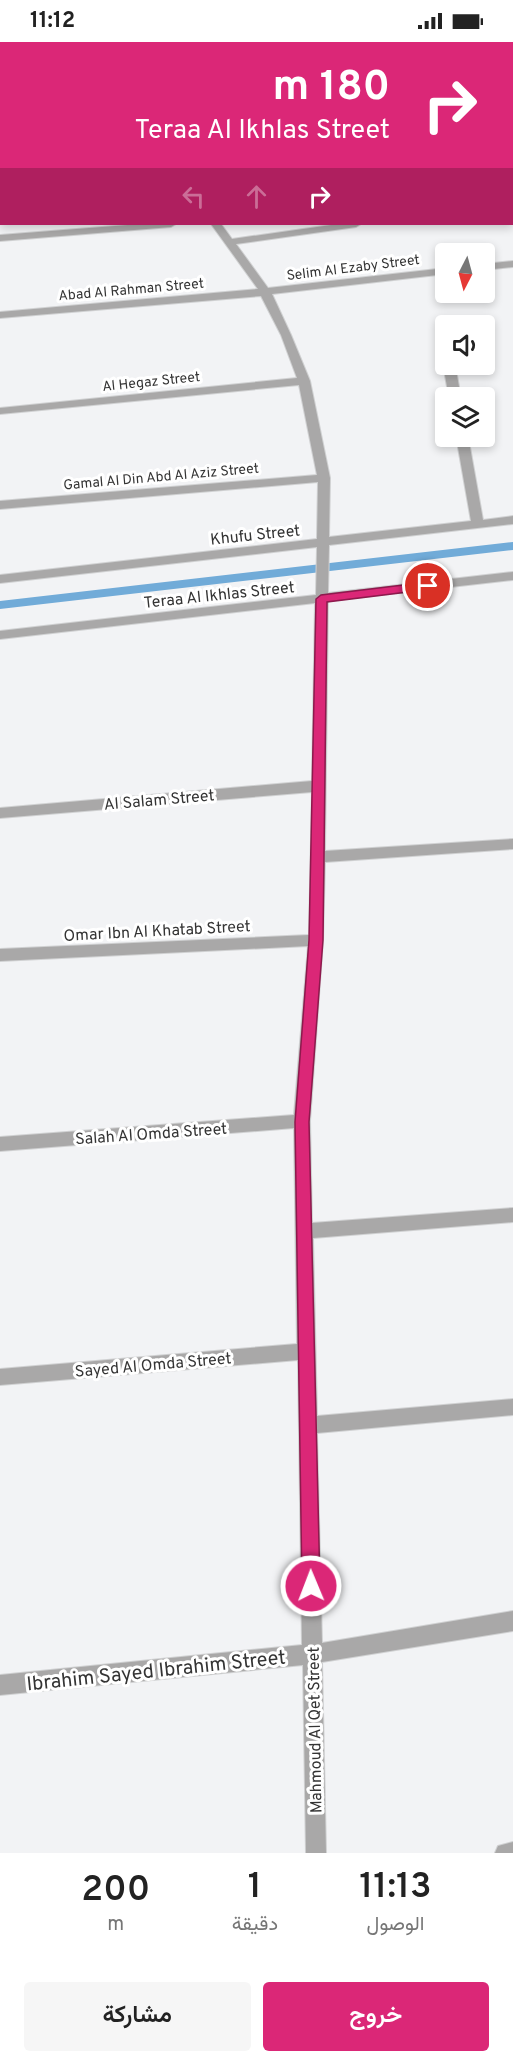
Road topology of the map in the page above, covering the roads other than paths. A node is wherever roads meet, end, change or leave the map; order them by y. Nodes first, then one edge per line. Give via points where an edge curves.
1 (158, 225) edge
2 (217, 225) edge
3 (349, 225) edge
4 (0, 237) edge
5 (231, 242) junction
6 (513, 264) edge
7 (495, 266) edge
8 (435, 272) edge
9 (265, 292) junction
10 (0, 315) edge
11 (304, 381) junction
12 (0, 411) edge
13 (464, 447) edge
14 (324, 478) junction
15 (0, 505) edge
16 (513, 520) edge
17 (478, 525) junction
18 (323, 543) junction
19 (513, 576) edge
20 (0, 579) edge
21 (321, 599) junction
22 (0, 635) edge
23 (318, 786) junction
24 (0, 813) edge
25 (513, 844) edge
26 (317, 857) junction
27 (316, 940) junction
28 (0, 955) edge
29 (302, 1122) junction
30 (0, 1144) edge
31 (513, 1215) edge
32 (304, 1232) junction
33 (306, 1351) junction
34 (0, 1377) edge
35 (513, 1407) edge
36 (308, 1425) junction
37 (513, 1621) edge
38 (313, 1654) junction
39 (0, 1685) edge
40 (513, 1852) edge
41 (316, 1853) edge
42 (505, 1853) edge

1 - 4 street
2 - 5 street, Mahmoud Al Qet Street
3 - 5 street
5 - 9 street, Mahmoud Al Qet Street
6 - 7 street
8 - 9 street, Selim Al Ezaby Street
9 - 10 street, Abad Al Rahman Street
9 - 11 street, Mahmoud Al Qet Street
11 - 12 street, Al Hegaz Street
11 - 14 street, Mahmoud Al Qet Street
13 - 17 street
14 - 15 street, Gamal Al Din Abd Al Aziz Street
14 - 18 street, Mahmoud Al Qet Street
16 - 17 street, Khufu Street
17 - 18 street, Khufu Street
18 - 20 street, Khufu Street
18 - 21 street, Mahmoud Al Qet Street
19 - 21 street, Teraa Al Ikhlas Street
21 - 22 street, Teraa Al Ikhlas Street
21 - 23 street, Mahmoud Al Qet Street
23 - 24 street, Al Salam Street
23 - 26 street, Mahmoud Al Qet Street
25 - 26 street
26 - 27 street, Mahmoud Al Qet Street
27 - 28 street, Omar Ibn Al Khatab Street
27 - 29 street, Mahmoud Al Qet Street
29 - 30 street, Salah Al Omda Street
29 - 32 street, Mahmoud Al Qet Street
31 - 32 street
32 - 33 street, Mahmoud Al Qet Street
33 - 34 street, Sayed Al Omda Street
33 - 36 street, Mahmoud Al Qet Street
35 - 36 street
36 - 38 street, Mahmoud Al Qet Street
37 - 38 street, Ibrahim Sayed Ibrahim Street
38 - 39 street, Ibrahim Sayed Ibrahim Street
38 - 41 street, Mahmoud Al Qet Street
40 - 42 street

